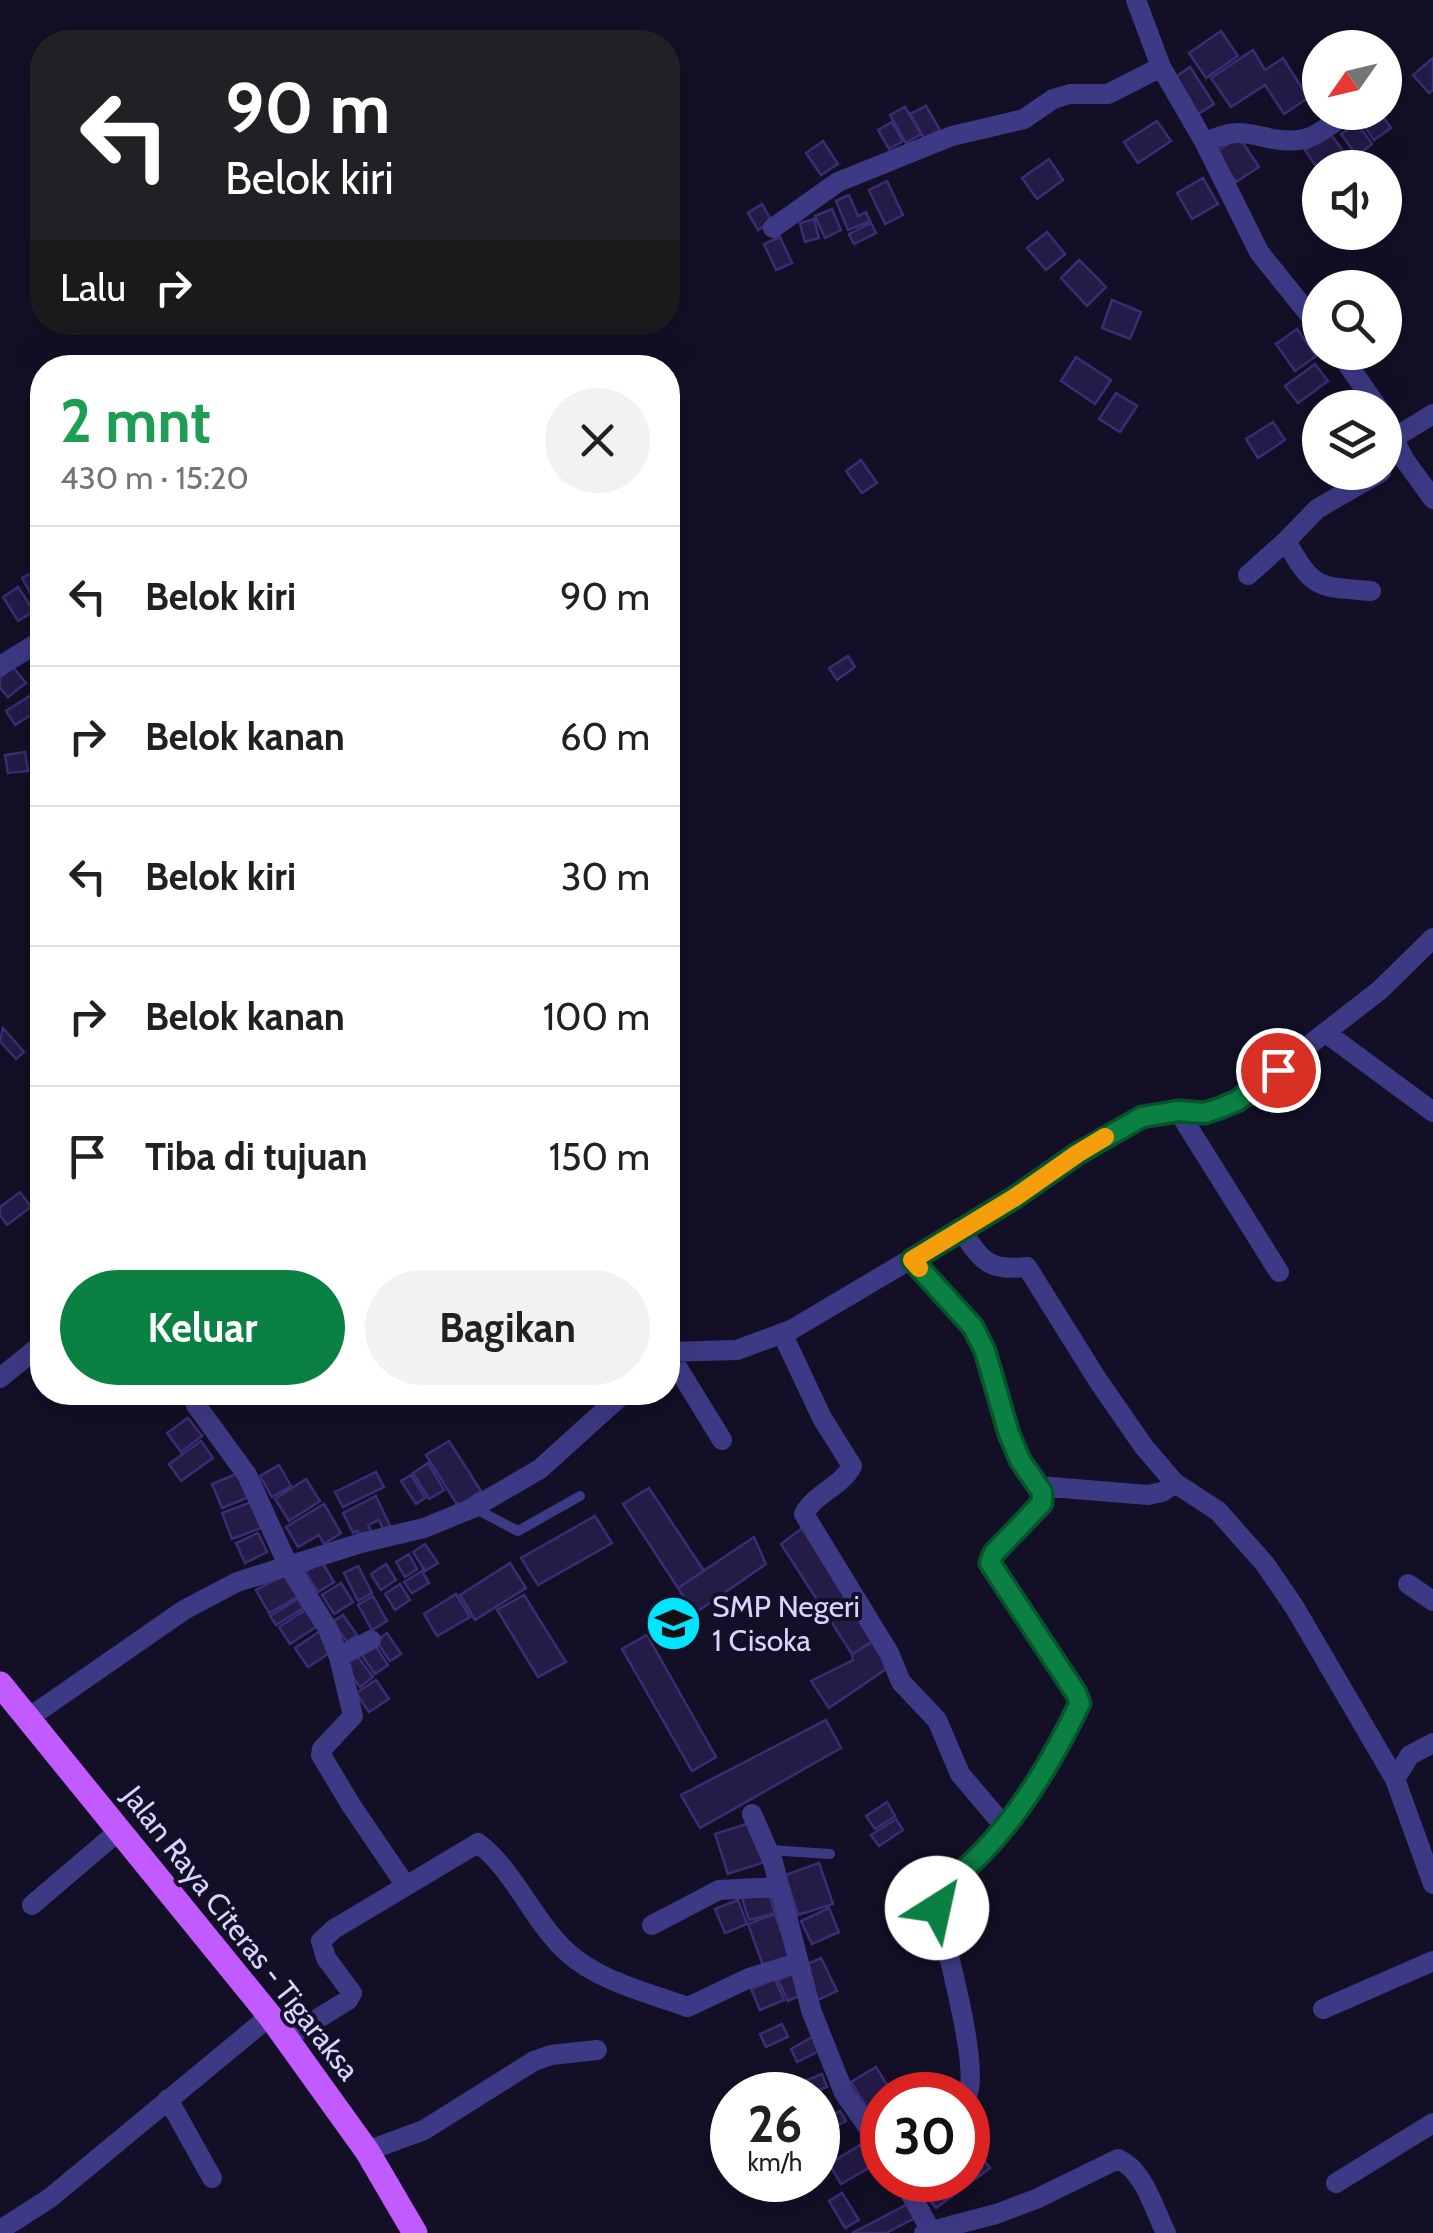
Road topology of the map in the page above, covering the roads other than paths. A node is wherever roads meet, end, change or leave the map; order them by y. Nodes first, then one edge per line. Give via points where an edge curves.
1 (1140, 2) edge
2 (1160, 67) junction
3 (1319, 130) edge
4 (1204, 143) junction
5 (773, 228) dead end
6 (1302, 306) edge
7 (1433, 414) edge
8 (1402, 425) edge
9 (1402, 455) edge
10 (1404, 459) joint
11 (1350, 490) edge
12 (1433, 500) edge
13 (1286, 541) junction
14 (1248, 575) dead end
15 (1371, 591) dead end
16 (30, 647) edge
17 (0, 666) edge
18 (1433, 938) edge
19 (1326, 1033) junction
20 (1178, 1111) junction
21 (1433, 1112) edge
22 (961, 1230) junction
23 (912, 1260) junction
24 (1279, 1272) dead end
25 (782, 1333) junction
26 (680, 1352) edge
27 (30, 1354) edge
28 (680, 1372) edge
29 (0, 1378) edge
30 (196, 1405) edge
31 (611, 1405) edge
32 (722, 1440) dead end
33 (1175, 1484) junction
34 (1039, 1486) junction
35 (580, 1496) dead end
36 (474, 1508) junction
37 (288, 1566) junction
38 (1408, 1584) dead end
39 (1433, 1601) edge
40 (370, 1640) dead end
41 (339, 1657) junction
42 (0, 1684) edge
43 (27, 1718) junction
44 (1433, 1743) edge
45 (1396, 1779) junction
46 (752, 1814) dead end
47 (1005, 1826) junction
48 (120, 1830) junction
49 (768, 1850) junction
50 (830, 1854) dead end
51 (1433, 1884) edge
52 (406, 1886) junction
53 (778, 1888) junction
54 (32, 1905) dead end
55 (652, 1925) dead end
56 (1433, 1960) edge
57 (797, 1963) junction
58 (1323, 2008) dead end
59 (270, 2016) junction
60 (285, 2038) junction
61 (597, 2050) dead end
62 (970, 2072) edge
63 (168, 2099) junction
64 (860, 2115) edge
65 (1433, 2123) edge
66 (367, 2151) junction
67 (212, 2178) dead end
68 (1336, 2183) dead end
69 (913, 2202) edge
70 (0, 2230) edge
71 (928, 2232) edge
72 (415, 2233) edge
73 (1166, 2233) edge

1 - 2 street
2 - 4 street
2 - 5 street via 1108,94 1052,99 1024,120 952,136 838,182
3 - 4 street via 1300,140 1243,131
4 - 6 street via 1259,252
7 - 8 street
9 - 10 street
10 - 12 street
11 - 13 street via 1317,509
13 - 14 street
13 - 15 street via 1314,582
16 - 17 street
18 - 19 street
19 - 20 street via 1237,1101 1205,1113
19 - 21 street
20 - 22 street via 1142,1117
20 - 24 street
22 - 23 street
22 - 33 street via 987,1262 1027,1267 1034,1274 1096,1379
23 - 25 street
23 - 34 street via 973,1327 1009,1434
25 - 26 street via 737,1350
25 - 47 street via 852,1466 804,1514 901,1682 937,1720 960,1774
27 - 29 street
28 - 32 street
30 - 37 street via 246,1475
31 - 36 street via 540,1469
33 - 34 street via 1148,1494
33 - 45 street via 1218,1511 1265,1564
34 - 47 street via 1042,1503 990,1563 1080,1703
35 - 36 lane via 518,1531
36 - 37 street
37 - 41 street
37 - 43 street via 237,1582 184,1610
38 - 39 street
40 - 41 street
41 - 52 street via 353,1716 321,1755
42 - 43 main road, Jalan Raya Citeras - Tigaraksa
43 - 48 main road, Jalan Raya Citeras - Tigaraksa
44 - 45 street via 1410,1755
45 - 51 street
46 - 49 street
47 - 62 street via 936,1901
48 - 54 street
48 - 59 main road, Jalan Raya Citeras - Tigaraksa
49 - 50 lane
49 - 53 street
52 - 57 street via 481,1844 567,1953 588,1968 688,2007
52 - 60 street via 321,1940 352,1993
53 - 55 street via 719,1890
53 - 57 street
56 - 58 street
57 - 64 street via 844,2093
59 - 60 main road, Jalan Raya Citeras - Tigaraksa
59 - 63 street
60 - 66 main road, Jalan Raya Citeras - Tigaraksa
61 - 66 street via 534,2061 424,2130
63 - 67 street
63 - 70 street via 50,2198
65 - 68 street
66 - 72 main road, Jalan Raya Citeras - Tigaraksa
69 - 71 street
71 - 73 street via 1036,2199 1118,2159 1138,2174

